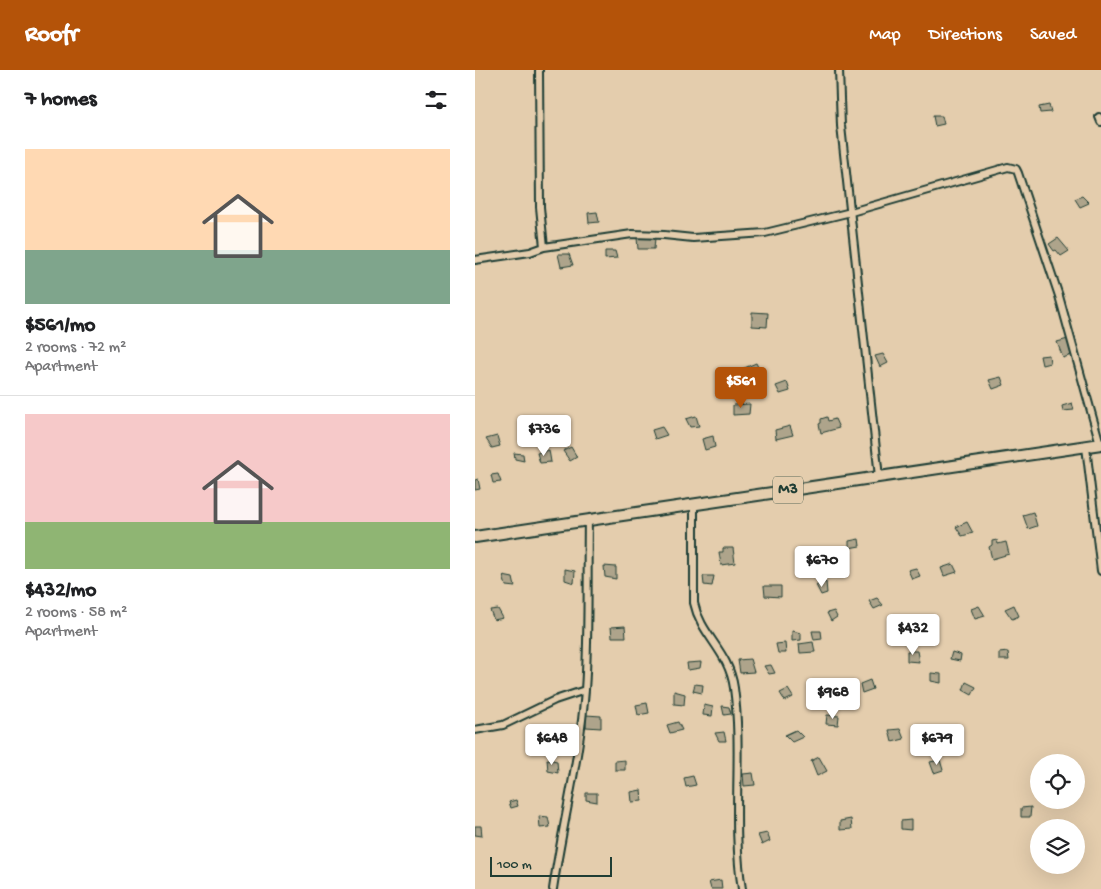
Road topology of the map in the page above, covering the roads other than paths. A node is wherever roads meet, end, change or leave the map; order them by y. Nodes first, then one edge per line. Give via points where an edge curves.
1 (539, 70) edge
2 (839, 70) edge
3 (851, 212) junction
4 (544, 247) junction
5 (475, 260) edge
6 (1101, 444) edge
7 (1086, 447) junction
8 (879, 477) junction
9 (695, 504) junction
10 (588, 519) junction
11 (475, 537) edge
12 (1101, 571) edge
13 (585, 690) junction
14 (475, 730) edge
15 (553, 889) edge
16 (742, 889) edge

1 - 4 street
2 - 3 street via 841,126
3 - 4 street via 765,233 693,238 632,234
3 - 6 street via 1009,167 1016,169 1059,296
3 - 8 street
4 - 5 street
6 - 7 main road, M3
7 - 8 main road, M3
7 - 12 street
8 - 9 main road, M3
9 - 10 main road, M3
9 - 16 street via 693,603 697,616 726,660 734,687 738,736 737,836
10 - 11 main road, M3
10 - 13 street
13 - 14 street via 555,700 503,725
13 - 15 street

